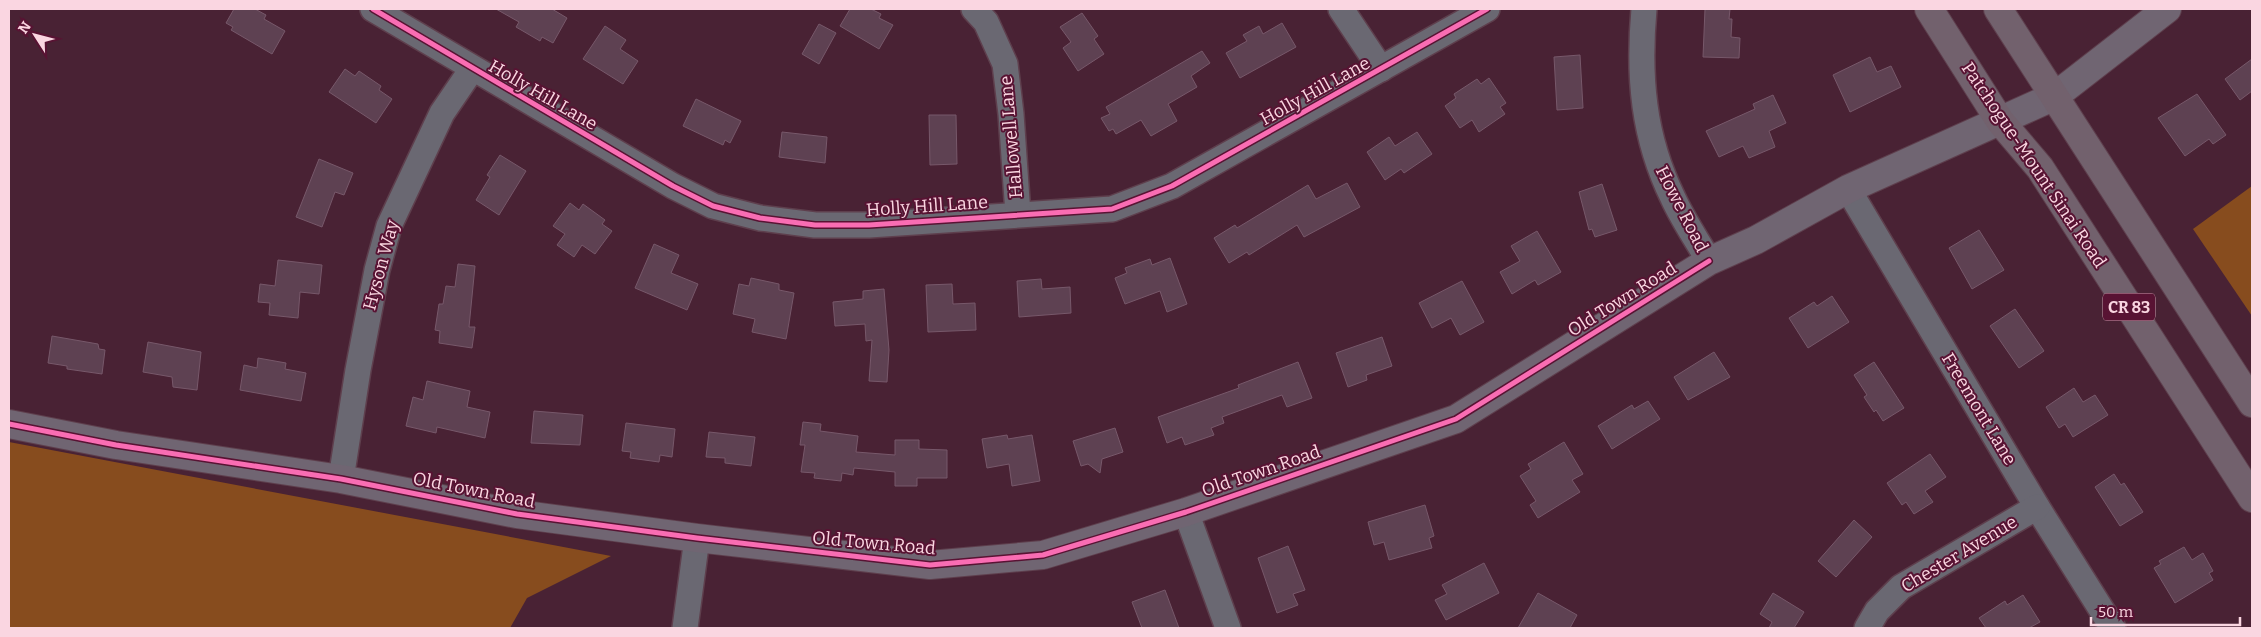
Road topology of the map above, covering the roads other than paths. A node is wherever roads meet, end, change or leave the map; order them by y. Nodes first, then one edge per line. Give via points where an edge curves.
1 (373, 9) edge
2 (974, 9) edge
3 (1341, 9) edge
4 (1487, 9) edge
5 (1644, 9) edge
6 (1929, 9) edge
7 (1998, 9) edge
8 (2167, 9) edge
9 (472, 69) junction
10 (1381, 70) junction
11 (2055, 96) junction
12 (2000, 121) junction
13 (1848, 189) junction
14 (1018, 214) junction
15 (1710, 261) junction
16 (2252, 403) edge
17 (9, 424) edge
18 (341, 479) junction
19 (2252, 498) edge
20 (2037, 507) junction
21 (1186, 512) junction
22 (697, 538) junction
23 (686, 628) edge
24 (1228, 628) edge
25 (1867, 628) edge
26 (2113, 628) edge

1 - 9 street, Holly Hill Lane
2 - 14 street, Hallowell Lane via 986,22 1005,64
3 - 10 street
4 - 10 street, Holly Hill Lane
5 - 15 street, Howe Road via 1641,86 1648,127 1658,165 1673,199
6 - 12 highway, Patchogue-Mount Sinai Road / CR 83
7 - 11 highway, CR 83
8 - 11 main road, Old Town Road
9 - 14 street, Holly Hill Lane via 713,206 760,218 814,225 869,225
9 - 18 street, Hyson Way via 442,113 389,226 359,361
10 - 14 street, Holly Hill Lane via 1172,186 1112,209
11 - 12 main road, Old Town Road
11 - 16 highway, CR 83
12 - 13 main road, Old Town Road
12 - 19 highway, Patchogue-Mount Sinai Road / CR 83 via 2040,168
13 - 15 main road, Old Town Road via 1756,240
13 - 20 street, Freemont Lane
15 - 21 main road, Old Town Road via 1456,419
17 - 18 main road, Old Town Road via 116,445
18 - 22 main road, Old Town Road via 517,514
20 - 25 street, Chester Avenue via 1901,587 1877,611
20 - 26 street, Freemont Lane
21 - 22 main road, Old Town Road via 1044,555 930,565
21 - 24 street
22 - 23 street

